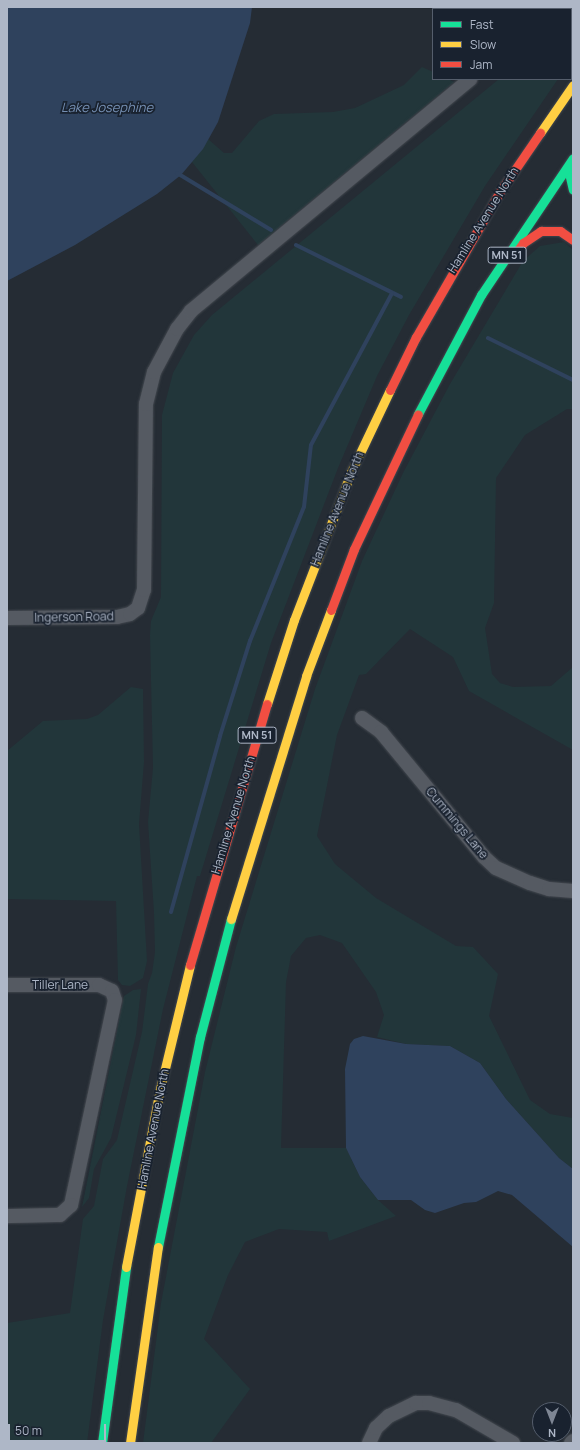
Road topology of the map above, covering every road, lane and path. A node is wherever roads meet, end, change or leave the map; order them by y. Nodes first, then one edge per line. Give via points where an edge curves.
1 (469, 80) edge
2 (573, 85) edge
3 (573, 158) edge
4 (573, 168) edge
5 (573, 190) edge
6 (573, 240) edge
7 (466, 322) junction
8 (7, 618) edge
9 (362, 718) dead end
10 (573, 891) edge
11 (7, 985) edge
12 (7, 1216) edge
13 (102, 1443) edge
14 (130, 1443) edge
15 (369, 1443) edge
16 (513, 1443) edge

1 - 8 street, Ingerson Road via 191,310 172,336 154,372 146,404 144,590 138,608 130,614 117,617
2 - 13 highway, Hamline Avenue North / MN 51 via 499,193 416,337 351,472 294,620 242,783 182,992 160,1089 123,1280
3 - 7 highway, MN 51 via 514,243
4 - 5 highway via 570,177
6 - 7 highway via 560,231 541,231 523,243
7 - 14 highway, MN 51 via 383,483 328,614 244,872 200,1037 168,1186 149,1297
9 - 10 street, Cummings Lane via 381,732 496,868 549,889
11 - 12 street, Tiller Lane via 99,985 112,991 116,1000 74,1198 66,1211 51,1216
15 - 16 street via 376,1428 389,1416 416,1403 430,1403 456,1410

